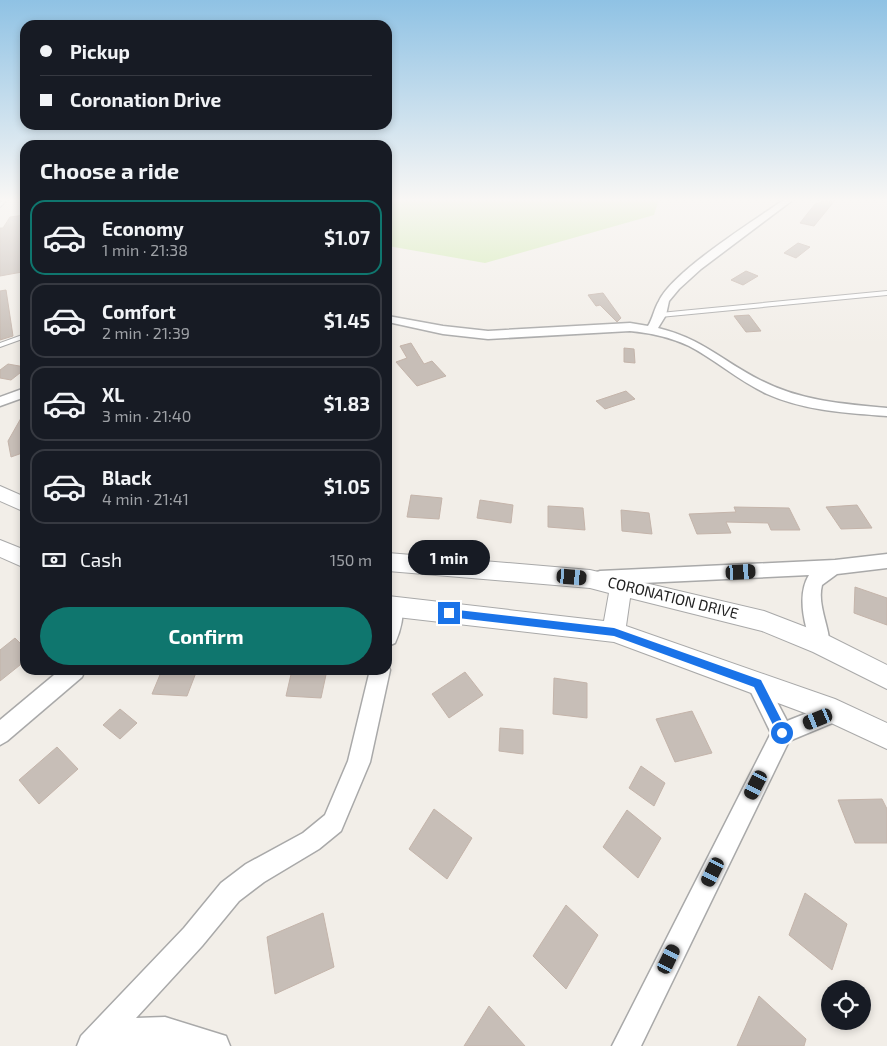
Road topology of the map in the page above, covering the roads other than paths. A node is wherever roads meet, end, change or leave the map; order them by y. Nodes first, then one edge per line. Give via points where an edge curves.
1 (723, 248) edge
2 (887, 293) edge
3 (660, 315) junction
4 (392, 320) edge
5 (652, 329) junction
6 (20, 338) edge
7 (0, 345) edge
8 (20, 394) edge
9 (0, 402) edge
10 (887, 412) edge
11 (0, 492) edge
12 (20, 502) edge
13 (392, 562) edge
14 (884, 563) edge
15 (835, 567) junction
16 (590, 579) junction
17 (621, 585) junction
18 (392, 607) edge
19 (614, 632) junction
20 (821, 644) junction
21 (68, 675) edge
22 (379, 675) edge
23 (887, 677) edge
24 (758, 684) junction
25 (836, 712) junction
26 (782, 733) junction
27 (0, 734) edge
28 (887, 736) edge
29 (97, 1040) edge
30 (216, 1046) edge
31 (626, 1046) edge

1 - 3 street via 675,287 664,301
2 - 3 lane
3 - 5 street
4 - 5 street via 488,335
5 - 10 street via 699,346 756,384 782,396 823,407
6 - 7 lane
8 - 9 street
11 - 12 street
13 - 16 street, CORONATION DRIVE
14 - 15 street
15 - 16 street
15 - 20 street via 817,576 811,591
16 - 17 street, CORONATION DRIVE
17 - 19 street
17 - 20 street, CORONATION DRIVE via 764,620
18 - 19 street
19 - 24 street
20 - 23 street, CORONATION DRIVE
21 - 27 street
22 - 29 street via 359,762 333,823 311,841 255,873 230,892 193,937
24 - 25 street
24 - 26 street
25 - 26 street
25 - 28 street
26 - 31 street
29 - 30 street via 165,1031

